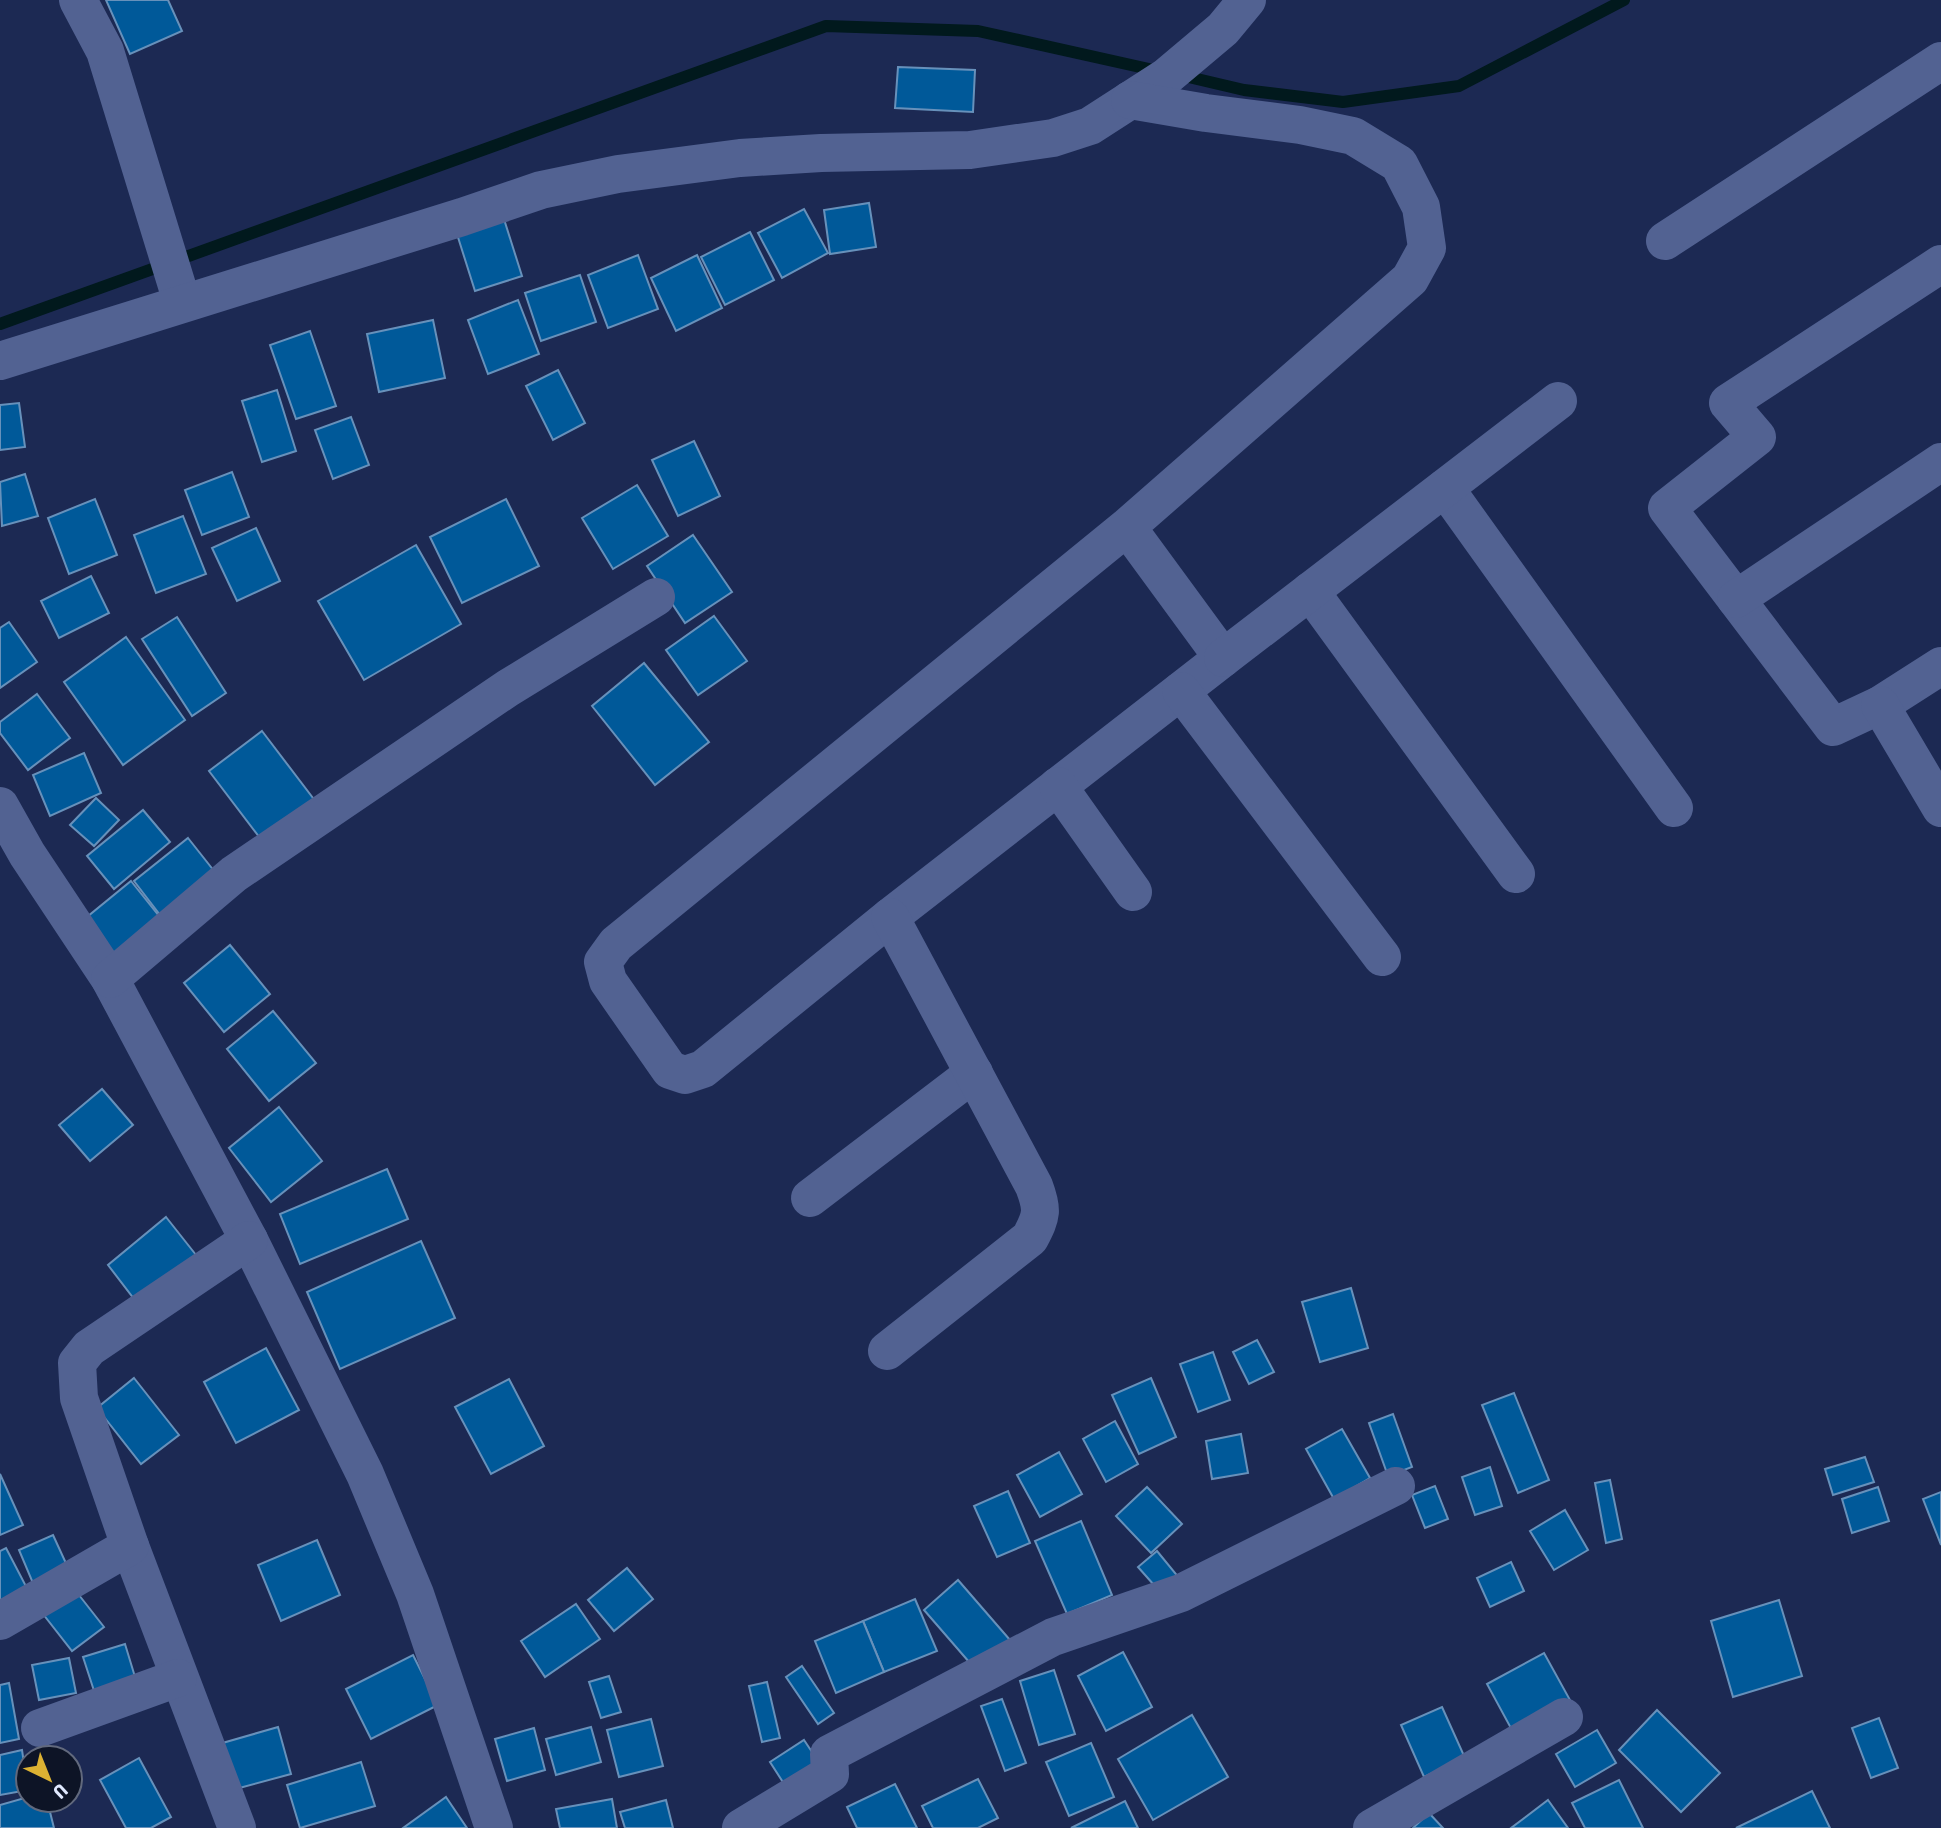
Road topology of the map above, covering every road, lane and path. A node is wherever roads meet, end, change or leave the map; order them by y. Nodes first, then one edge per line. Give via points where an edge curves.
1 (78, 0) edge
2 (1247, 0) edge
3 (1941, 61) edge
4 (1130, 100) junction
5 (1665, 241) dead end
6 (1941, 264) edge
7 (179, 291) junction
8 (0, 361) edge
9 (1558, 401) dead end
10 (1941, 462) edge
11 (1444, 488) junction
12 (1127, 527) junction
13 (1310, 591) junction
14 (656, 597) dead end
15 (1736, 599) junction
16 (1223, 658) junction
17 (1941, 666) edge
18 (1181, 691) junction
19 (1880, 705) junction
20 (1058, 786) junction
21 (0, 806) edge
22 (1674, 808) dead end
23 (1941, 808) edge
24 (1516, 874) dead end
25 (1133, 892) dead end
26 (890, 917) junction
27 (1382, 957) dead end
28 (110, 979) junction
29 (974, 1073) junction
30 (810, 1198) dead end
31 (249, 1240) junction
32 (887, 1351) dead end
33 (1396, 1486) dead end
34 (130, 1546) junction
35 (0, 1621) edge
36 (178, 1678) junction
37 (1564, 1717) dead end
38 (40, 1728) dead end
39 (237, 1828) edge
40 (494, 1828) edge
41 (741, 1828) edge
42 (1372, 1828) edge

1 - 7 street via 105,51
2 - 4 street via 1223,29 1166,77
3 - 5 street
4 - 7 street via 1090,125 1053,138 971,150 740,158 618,174 541,190 462,217
4 - 12 street via 1353,136 1399,164 1421,208 1427,248 1410,279
6 - 15 street via 1728,403 1757,437 1667,508
7 - 8 street
9 - 11 street
10 - 15 street
11 - 13 street
11 - 22 street
12 - 16 street
12 - 26 street via 616,943 603,962 608,981 670,1070 685,1075 704,1069
13 - 16 street
13 - 24 street
14 - 28 street via 508,688 234,874
15 - 19 street via 1833,727
16 - 18 street
17 - 19 street
18 - 20 street
18 - 27 street
19 - 23 street
20 - 25 street
20 - 26 street
21 - 28 street
26 - 29 street
28 - 31 street
29 - 30 street
29 - 32 street via 1034,1185 1042,1206 1040,1220 1030,1238
31 - 34 street via 89,1348 77,1363 79,1398
31 - 40 street via 365,1474 415,1594
33 - 41 street via 1181,1593 1029,1649 829,1754 830,1774
34 - 35 street
34 - 36 street
36 - 38 street
36 - 39 street
37 - 42 street

